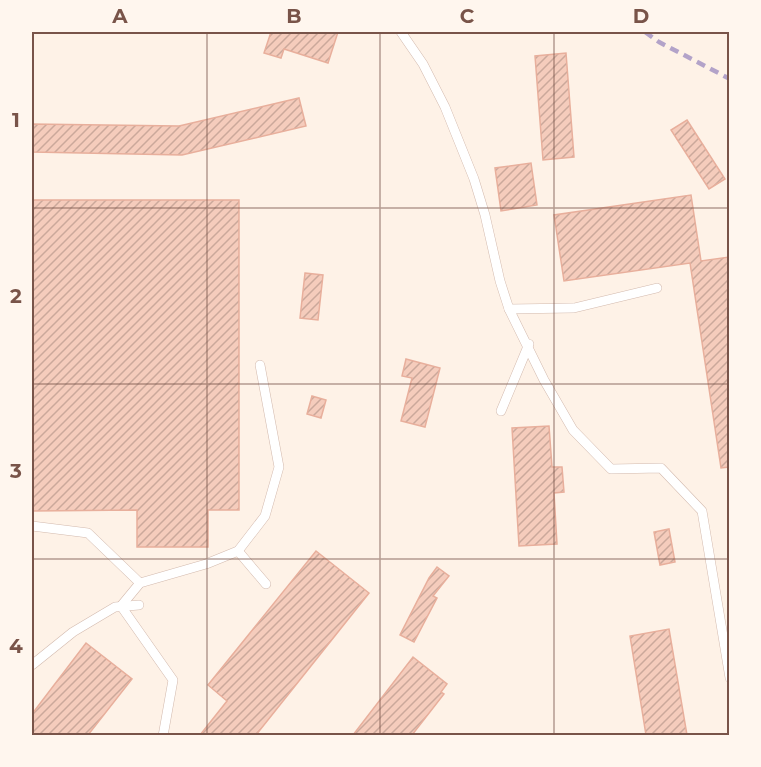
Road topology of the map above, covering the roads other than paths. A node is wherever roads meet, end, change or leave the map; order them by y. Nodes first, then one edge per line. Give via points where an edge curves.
1 (401, 32) edge
2 (657, 288) dead end
3 (509, 309) junction
4 (528, 344) junction
5 (260, 365) dead end
6 (501, 411) dead end
7 (32, 526) edge
8 (238, 551) junction
9 (141, 583) junction
10 (266, 584) dead end
11 (139, 605) dead end
12 (121, 606) junction
13 (32, 665) edge
14 (729, 678) edge
15 (163, 735) edge

1 - 3 lane via 445,107 474,178
2 - 3 lane via 574,308
3 - 4 lane
4 - 6 lane
4 - 14 lane via 573,430 611,469 661,468 702,511
5 - 8 lane via 279,467 265,516
7 - 9 lane via 88,533
8 - 9 lane
8 - 10 lane
9 - 12 lane
11 - 12 lane
12 - 13 lane via 73,632
12 - 15 lane via 172,680

